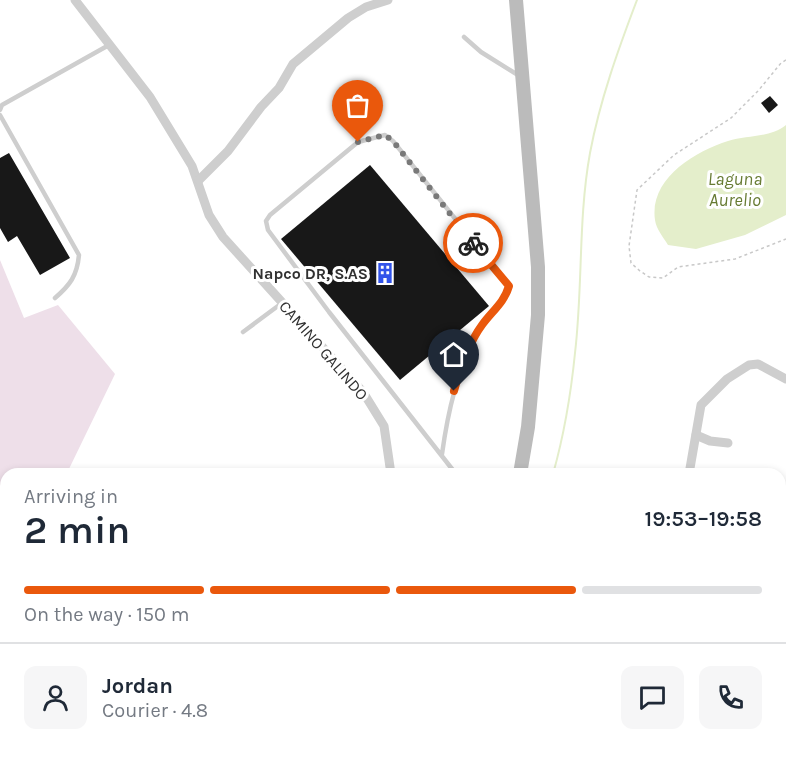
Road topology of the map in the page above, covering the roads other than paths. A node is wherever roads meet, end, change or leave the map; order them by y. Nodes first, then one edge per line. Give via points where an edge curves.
1 (75, 0) edge
2 (388, 0) edge
3 (516, 0) edge
4 (464, 37) dead end
5 (109, 45) junction
6 (522, 78) junction
7 (0, 110) edge
8 (0, 115) edge
9 (199, 180) junction
10 (55, 298) dead end
11 (282, 303) junction
12 (243, 332) dead end
13 (786, 379) edge
14 (696, 435) junction
15 (728, 443) dead end
16 (442, 454) junction
17 (522, 458) junction
18 (390, 468) edge
19 (452, 468) edge
20 (517, 468) edge
21 (521, 468) edge
22 (690, 468) edge

1 - 5 street, CAMINO GALINDO
2 - 9 street via 348,18 293,64 228,151
3 - 6 main road
4 - 6 lane
5 - 7 lane via 2,105
5 - 9 street, CAMINO GALINDO via 150,97
6 - 17 main road via 538,267 528,427
8 - 10 lane via 79,255 71,284
9 - 11 street, CAMINO GALINDO via 209,215 223,237
11 - 12 lane
11 - 18 street, CAMINO GALINDO via 363,392 384,426
13 - 14 street via 758,364 749,365 727,379 701,405
14 - 15 street
14 - 22 street
16 - 16 lane via 459,372 481,326 505,299 509,286 393,141 385,135 372,137 358,142 266,221 268,230 329,312
16 - 19 lane
17 - 20 main road
17 - 21 main road

